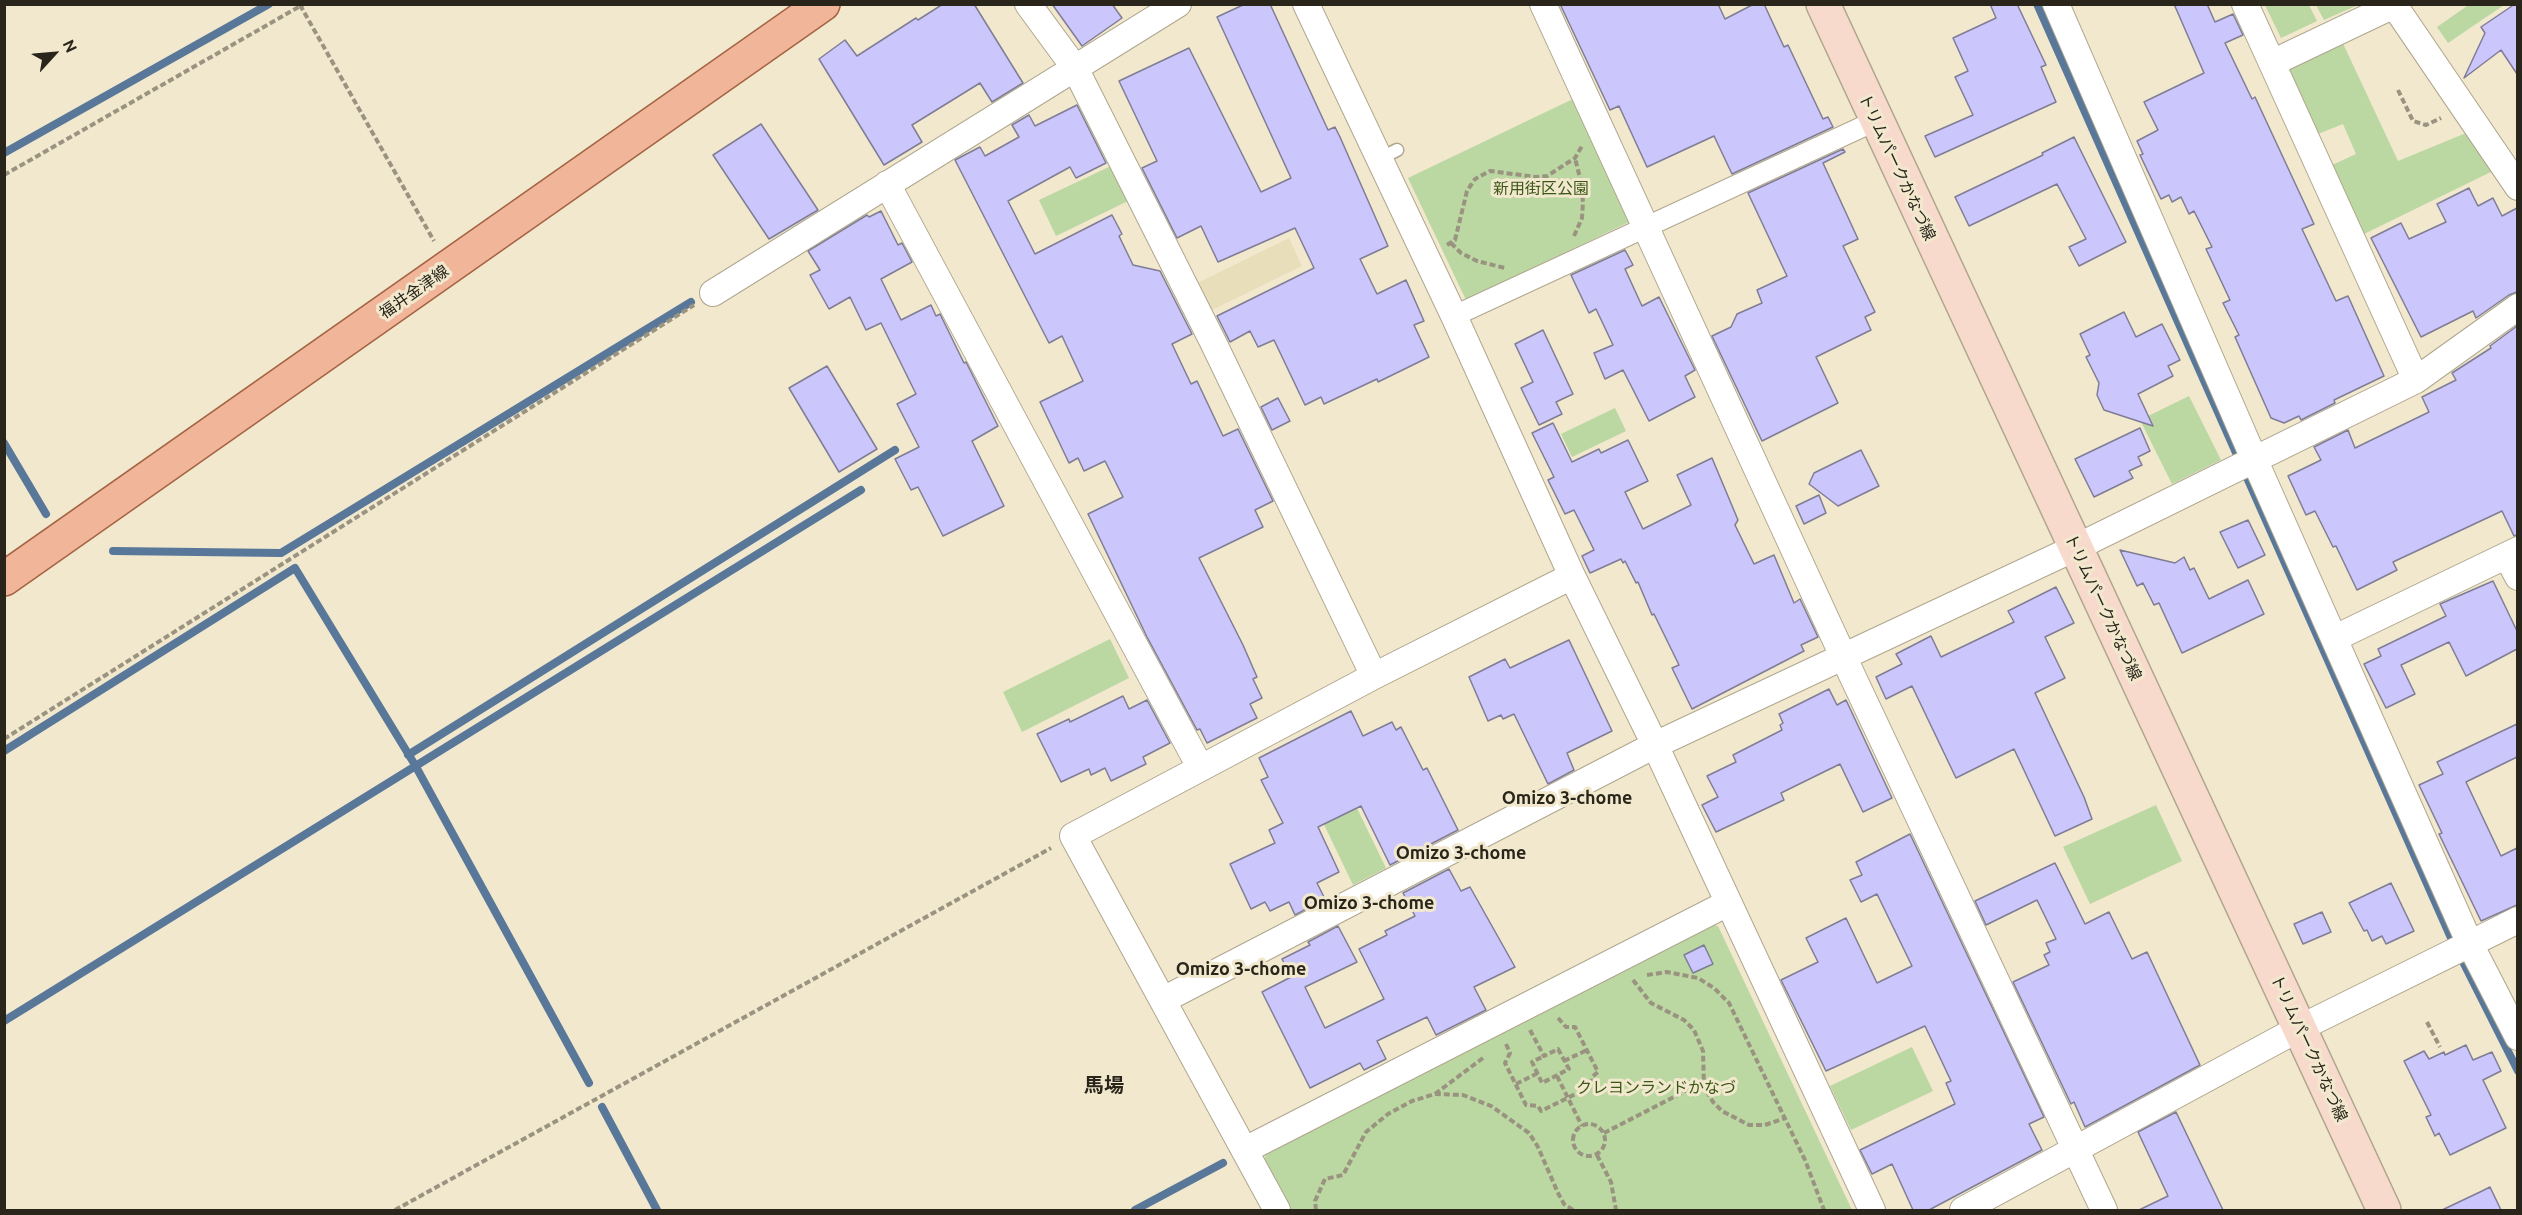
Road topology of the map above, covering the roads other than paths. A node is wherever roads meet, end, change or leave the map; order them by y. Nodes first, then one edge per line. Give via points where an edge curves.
1 (823, 4) edge
2 (1028, 4) edge
3 (1178, 4) edge
4 (1306, 4) edge
5 (1543, 4) edge
6 (1822, 4) edge
7 (2056, 4) edge
8 (2245, 4) edge
9 (2395, 5) edge
10 (2272, 63) junction
11 (1075, 68) junction
12 (1875, 121) junction
13 (888, 184) junction
14 (2517, 186) edge
15 (1646, 227) junction
16 (713, 293) road end
17 (2517, 306) edge
18 (1454, 316) junction
19 (2416, 380) junction
20 (2255, 461) junction
21 (2076, 548) junction
22 (2514, 561) edge
23 (1572, 576) junction
24 (4, 579) edge
25 (2335, 638) junction
26 (1843, 656) junction
27 (1374, 676) junction
28 (1655, 745) junction
29 (1200, 767) junction
30 (1728, 903) junction
31 (2517, 920) edge
32 (2470, 944) junction
33 (1163, 1000) junction
34 (2300, 1028) junction
35 (2517, 1037) edge
36 (2075, 1149) junction
37 (1245, 1150) junction
38 (1277, 1210) edge
39 (1872, 1210) edge
40 (1963, 1210) edge
41 (2104, 1210) edge
42 (2384, 1210) edge

1 - 24 main road, 福井金津線
2 - 11 street
3 - 11 street
4 - 18 street via 1388,155 1425,256
5 - 15 street via 1565,70 1603,134
6 - 12 main road, トリムパークかなづ線
7 - 20 street
8 - 10 street
9 - 10 street
9 - 14 street
10 - 19 street
11 - 13 street
11 - 27 street
12 - 15 street
12 - 21 main road, トリムパークかなづ線
13 - 16 street
13 - 29 street
15 - 18 street
15 - 26 street
17 - 19 street
18 - 23 street
19 - 20 street
20 - 21 street
20 - 25 street
21 - 26 street
21 - 34 main road, トリムパークかなづ線
22 - 25 street
23 - 27 street
23 - 28 street
25 - 32 street
26 - 28 street
26 - 36 street
27 - 29 street
28 - 30 street
28 - 33 street
29 - 33 street via 1073,836
30 - 37 street
30 - 39 street
31 - 32 street
32 - 34 street
32 - 35 street
33 - 37 street
34 - 36 street
34 - 42 main road, トリムパークかなづ線
36 - 40 street
36 - 41 street
37 - 38 street

